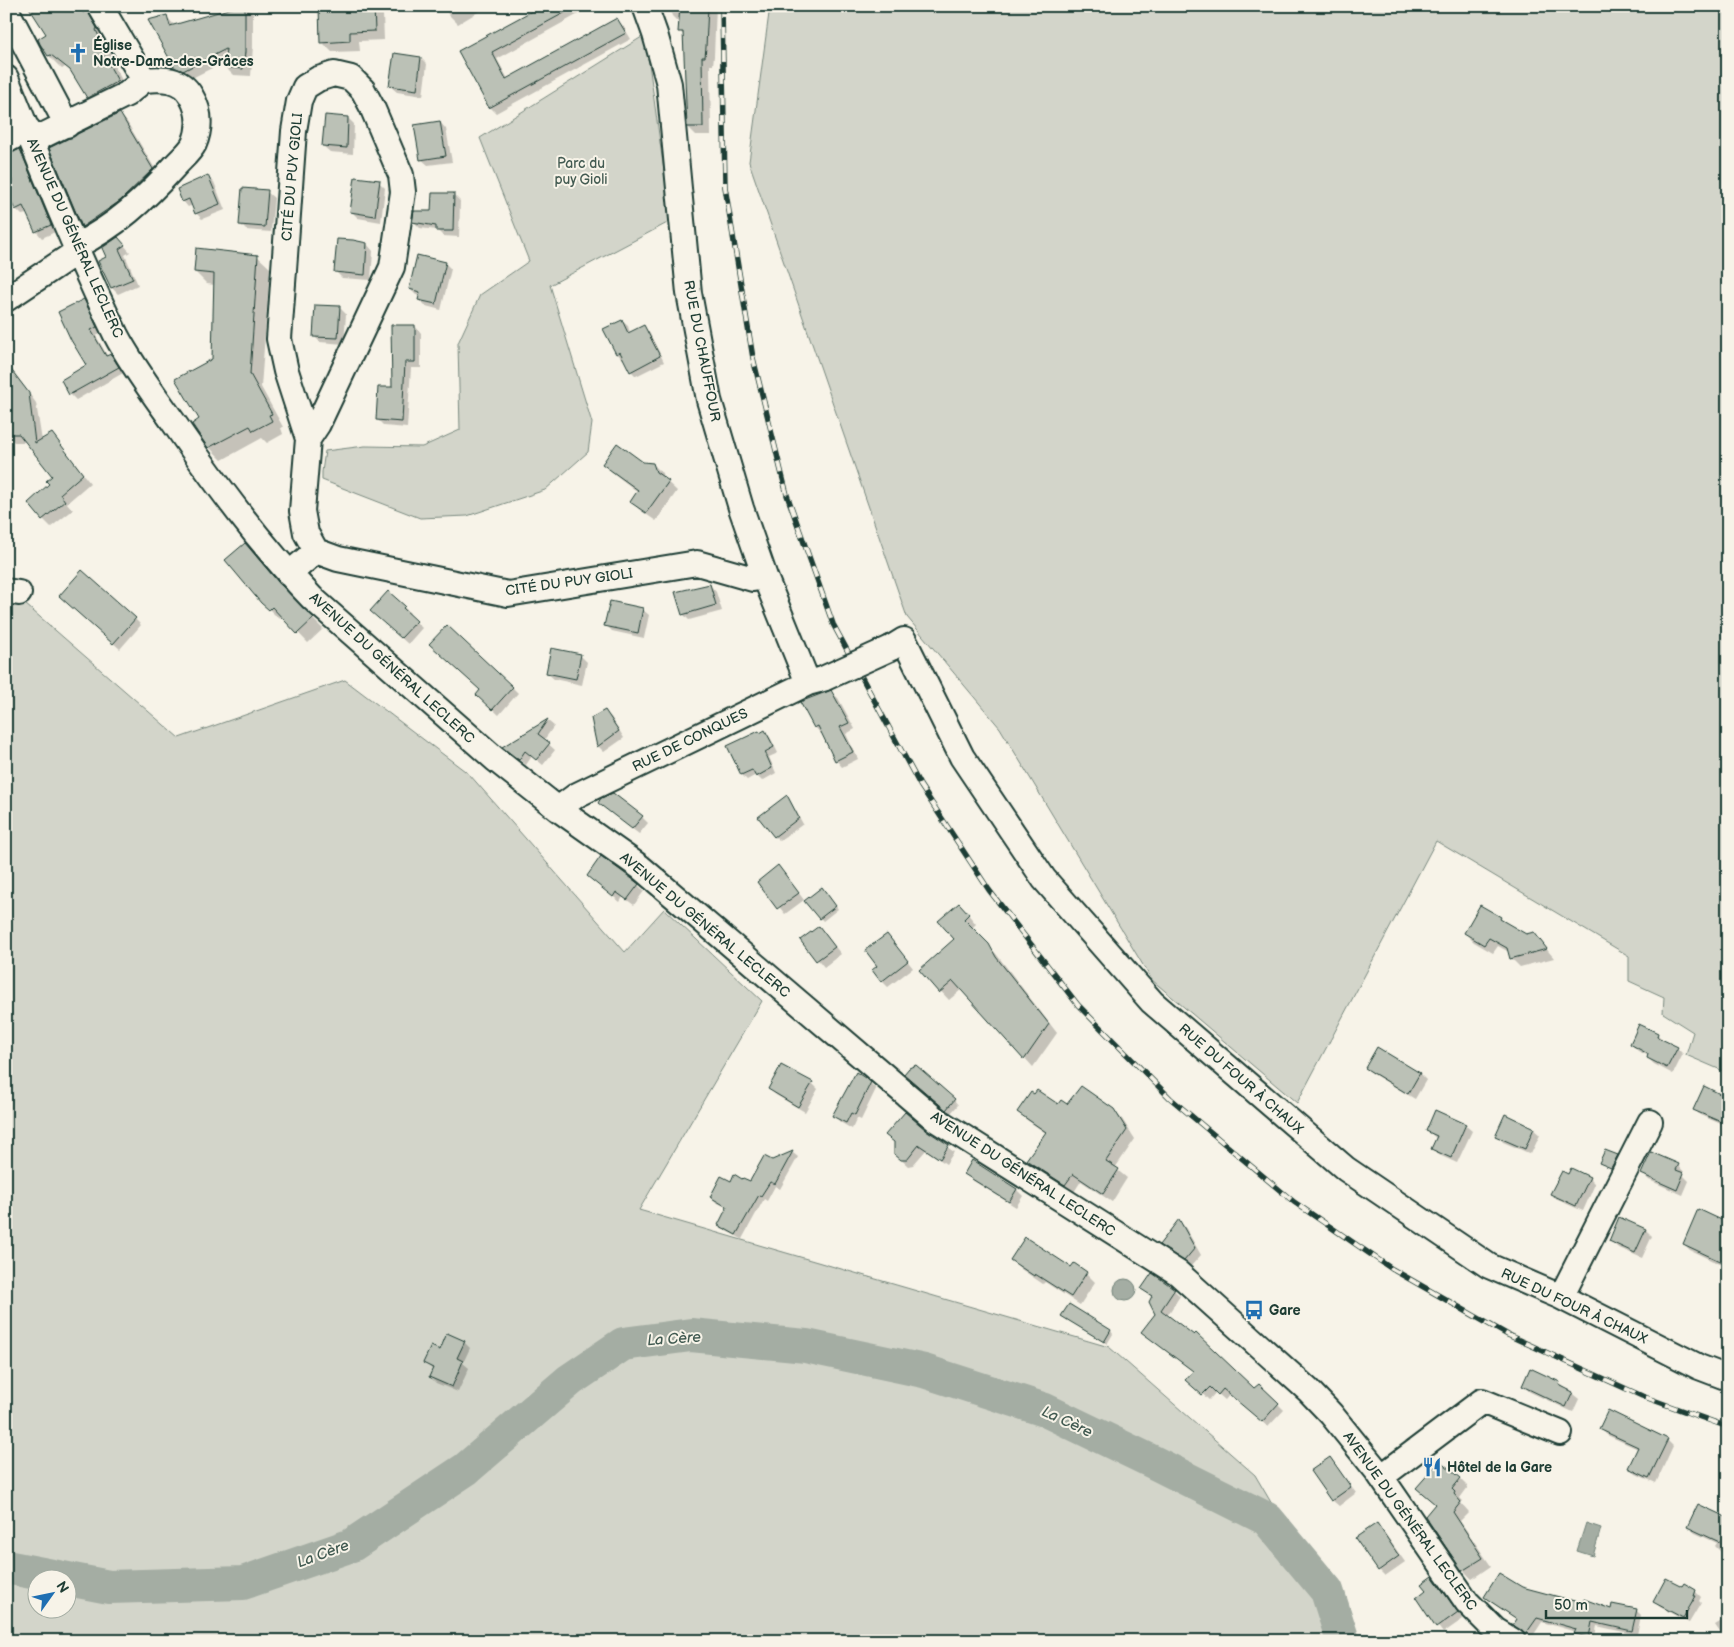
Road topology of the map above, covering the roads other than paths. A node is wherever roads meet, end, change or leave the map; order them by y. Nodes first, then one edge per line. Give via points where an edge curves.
1 (100, 6) edge
2 (645, 6) edge
3 (6, 9) edge
4 (6, 78) edge
5 (144, 80) junction
6 (67, 125) junction
7 (30, 135) junction
8 (6, 141) edge
9 (77, 249) junction
10 (6, 299) edge
11 (308, 439) junction
12 (316, 551) junction
13 (289, 574) junction
14 (765, 577) junction
15 (891, 648) joint
16 (816, 681) junction
17 (558, 809) junction
18 (1650, 1122) dead end
19 (1561, 1298) junction
20 (1728, 1378) edge
21 (1560, 1432) dead end
22 (1380, 1476) junction
23 (1513, 1641) edge

1 - 5 street
2 - 14 street, RUE DU CHAUFFOUR via 669,84 689,294 709,400
3 - 6 street
4 - 7 street, AVENUE DU GÉNÉRAL LECLERC
5 - 6 street via 127,94
5 - 9 street via 160,78 175,81 190,93 198,108 199,129 193,146 147,197
6 - 7 street
7 - 8 street
7 - 9 street, AVENUE DU GÉNÉRAL LECLERC
9 - 10 street
9 - 13 street, AVENUE DU GÉNÉRAL LECLERC via 117,336 154,394 265,547
11 - 11 street, CITÉ DU PUY GIOLI via 279,339 289,196 298,101 305,88 318,78 334,74 351,78 364,90 401,175 403,192 392,267
11 - 12 street, CITÉ DU PUY GIOLI via 302,512 306,534
12 - 13 street
12 - 14 street, CITÉ DU PUY GIOLI via 338,559 508,594 697,563 753,579
13 - 17 street, AVENUE DU GÉNÉRAL LECLERC via 487,753
14 - 16 street, RUE DU CHAUFFOUR
15 - 16 street, RUE DE CONQUES, bridge
15 - 19 street, RUE DU FOUR À CHAUX via 904,640 962,757 1044,879 1152,1002 1346,1170 1489,1266
16 - 17 street, RUE DE CONQUES via 577,795
17 - 22 street, AVENUE DU GÉNÉRAL LECLERC via 640,867 935,1119 1178,1273 1308,1390
18 - 19 street
19 - 20 street, RUE DU FOUR À CHAUX
21 - 22 street via 1482,1400
22 - 23 street, AVENUE DU GÉNÉRAL LECLERC via 1467,1602 1495,1630

